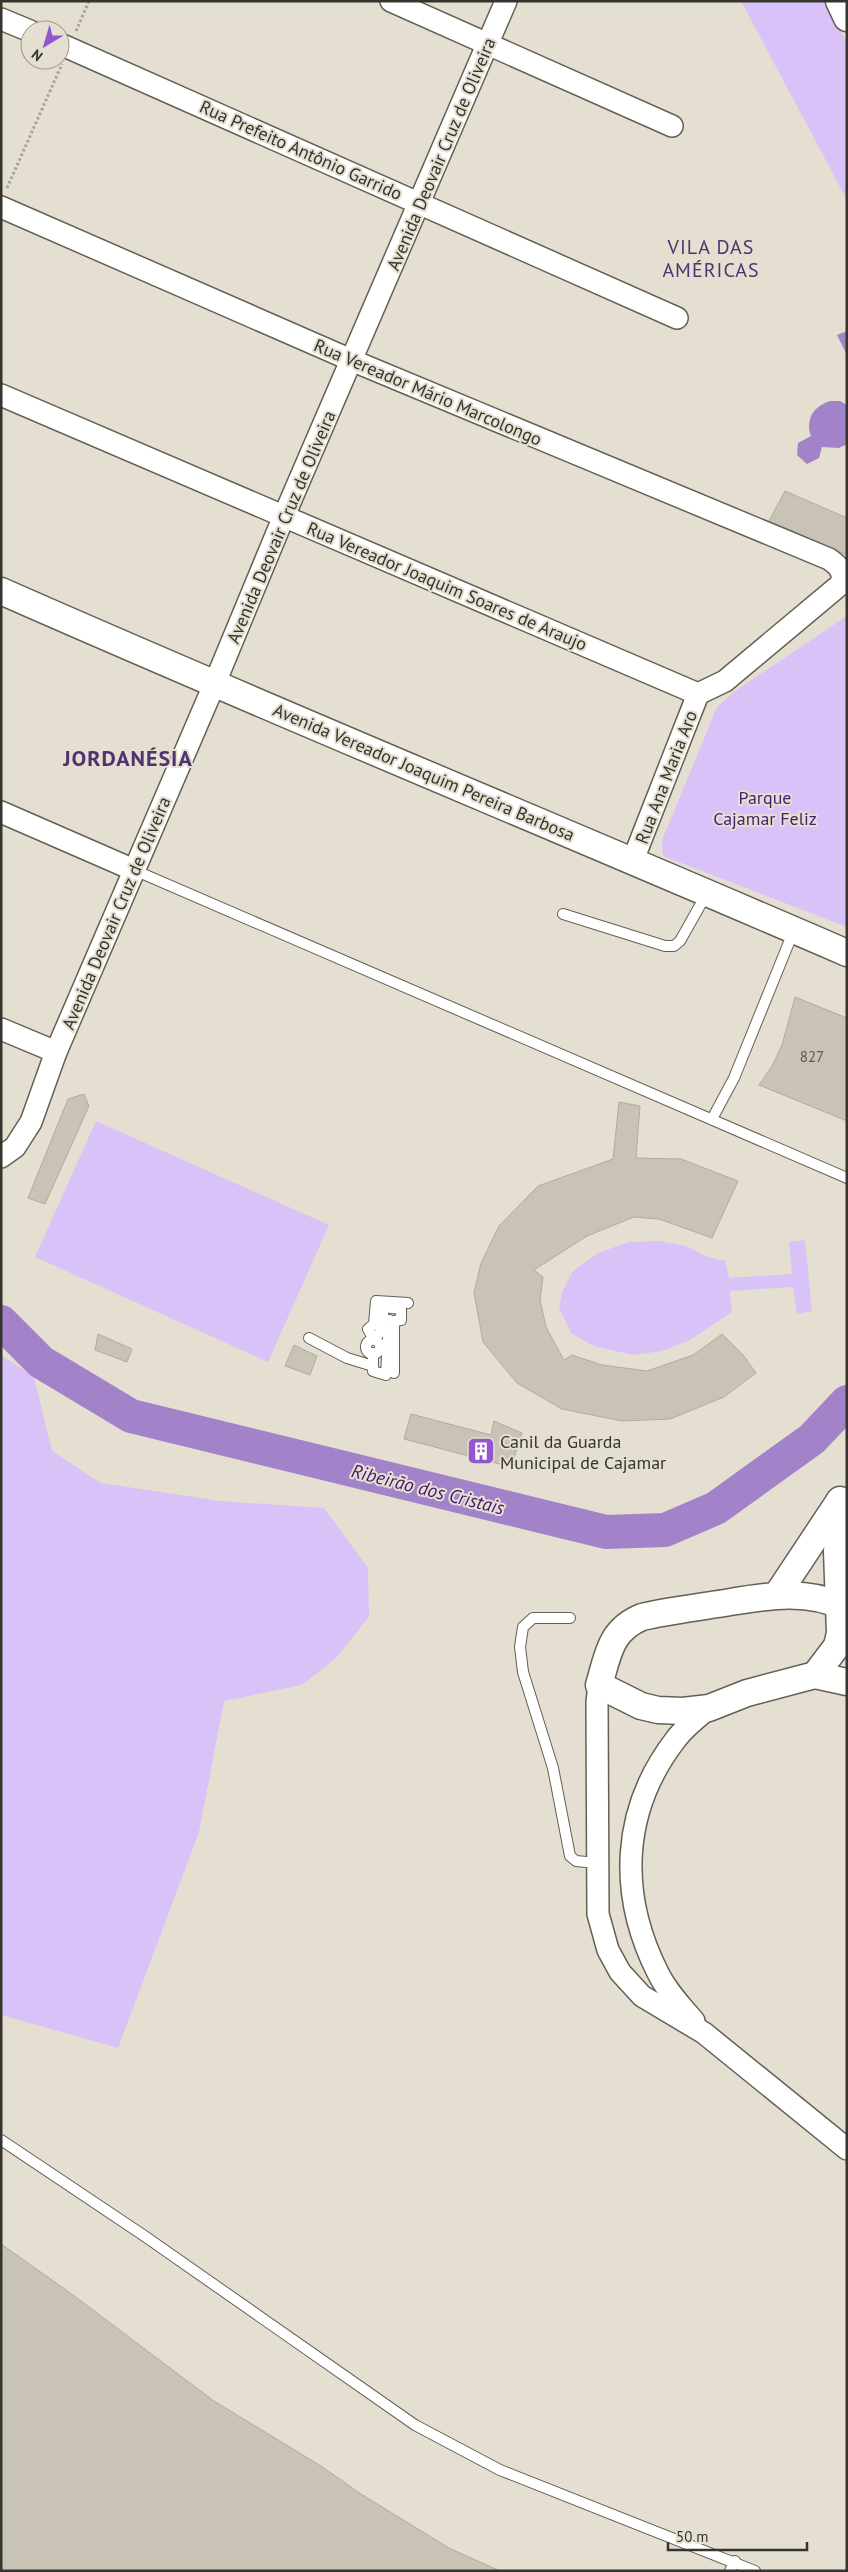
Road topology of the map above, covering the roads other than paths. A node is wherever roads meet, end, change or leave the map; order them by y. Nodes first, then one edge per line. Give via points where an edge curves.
1 (391, 1) edge
2 (506, 1) edge
3 (839, 1) edge
4 (847, 18) edge
5 (1, 19) edge
6 (20, 27) edge
7 (488, 44) junction
8 (70, 48) edge
9 (672, 126) dead end
10 (3, 200) edge
11 (420, 203) junction
12 (678, 318) dead end
13 (351, 360) junction
14 (1, 395) edge
15 (284, 516) junction
16 (1, 591) edge
17 (214, 685) junction
18 (698, 694) junction
19 (1, 812) edge
20 (634, 860) junction
21 (134, 870) junction
22 (707, 892) junction
23 (563, 914) dead end
24 (794, 930) junction
25 (847, 953) edge
26 (1, 1029) edge
27 (56, 1052) junction
28 (712, 1120) junction
29 (1, 1157) edge
30 (847, 1178) edge
31 (408, 1303) dead end
32 (309, 1338) dead end
33 (373, 1366) junction
34 (394, 1373) dead end
35 (844, 1505) edge
36 (777, 1595) junction
37 (842, 1606) edge
38 (570, 1618) dead end
39 (815, 1675) junction
40 (847, 1682) edge
41 (599, 1685) junction
42 (710, 1708) junction
43 (597, 1863) junction
44 (704, 2033) junction
45 (1, 2140) edge
46 (847, 2149) edge
47 (735, 2561) junction
48 (730, 2571) edge
49 (755, 2571) edge

1 - 7 street
2 - 7 street, Avenida Deovair Cruz de Oliveira
3 - 4 street
5 - 6 street
7 - 9 street
7 - 11 street, Avenida Deovair Cruz de Oliveira
8 - 11 street, Rua Prefeito Antônio Garrido
10 - 13 street, Rua Vereador Mário Marcolongo
11 - 12 street, Rua Prefeito Antônio Garrido
11 - 13 street, Avenida Deovair Cruz de Oliveira
13 - 15 street, Avenida Deovair Cruz de Oliveira
13 - 18 street, Rua Vereador Mário Marcolongo via 830,559 842,571 841,584 725,681
14 - 15 street, Rua Vereador Joaquim Soares de Araujo
15 - 17 street, Avenida Deovair Cruz de Oliveira
15 - 18 street, Rua Vereador Joaquim Soares de Araujo
16 - 17 street, Avenida Vereador Joaquim Pereira Barbosa
17 - 20 street, Avenida Vereador Joaquim Pereira Barbosa
17 - 21 street, Avenida Deovair Cruz de Oliveira
18 - 20 street, Rua Ana Maria Aro
19 - 21 street
20 - 22 street, Avenida Vereador Joaquim Pereira Barbosa
21 - 27 street, Avenida Deovair Cruz de Oliveira
21 - 28 lane
22 - 23 lane via 680,941 674,946
22 - 24 street, Avenida Vereador Joaquim Pereira Barbosa
24 - 25 street, Avenida Vereador Joaquim Pereira Barbosa
24 - 28 lane via 734,1078
26 - 27 street
27 - 29 street, Avenida Deovair Cruz de Oliveira via 24,1135
28 - 30 lane
31 - 33 lane via 376,1301 374,1324 381,1331 374,1340 380,1346 373,1353
32 - 33 lane via 347,1358
33 - 34 lane via 373,1371 386,1375 389,1320 383,1319 383,1307 401,1309 401,1320 394,1321
35 - 36 street
35 - 37 street via 837,1551
36 - 37 street via 821,1598
36 - 41 street via 659,1613 629,1622 618,1632 610,1648
37 - 39 street via 837,1646
38 - 43 lane via 532,1618 523,1627 520,1648 523,1672 553,1768 570,1856 576,1861
39 - 40 street
39 - 42 street via 747,1693
41 - 42 street via 642,1706 658,1710
41 - 43 street
42 - 44 street via 676,1738 653,1776 634,1828 629,1857 631,1895 658,1974
43 - 44 street via 598,1914 608,1950 620,1972 642,1996
44 - 46 street
45 - 47 lane via 144,2235 414,2425 500,2470
47 - 48 lane
47 - 49 lane

